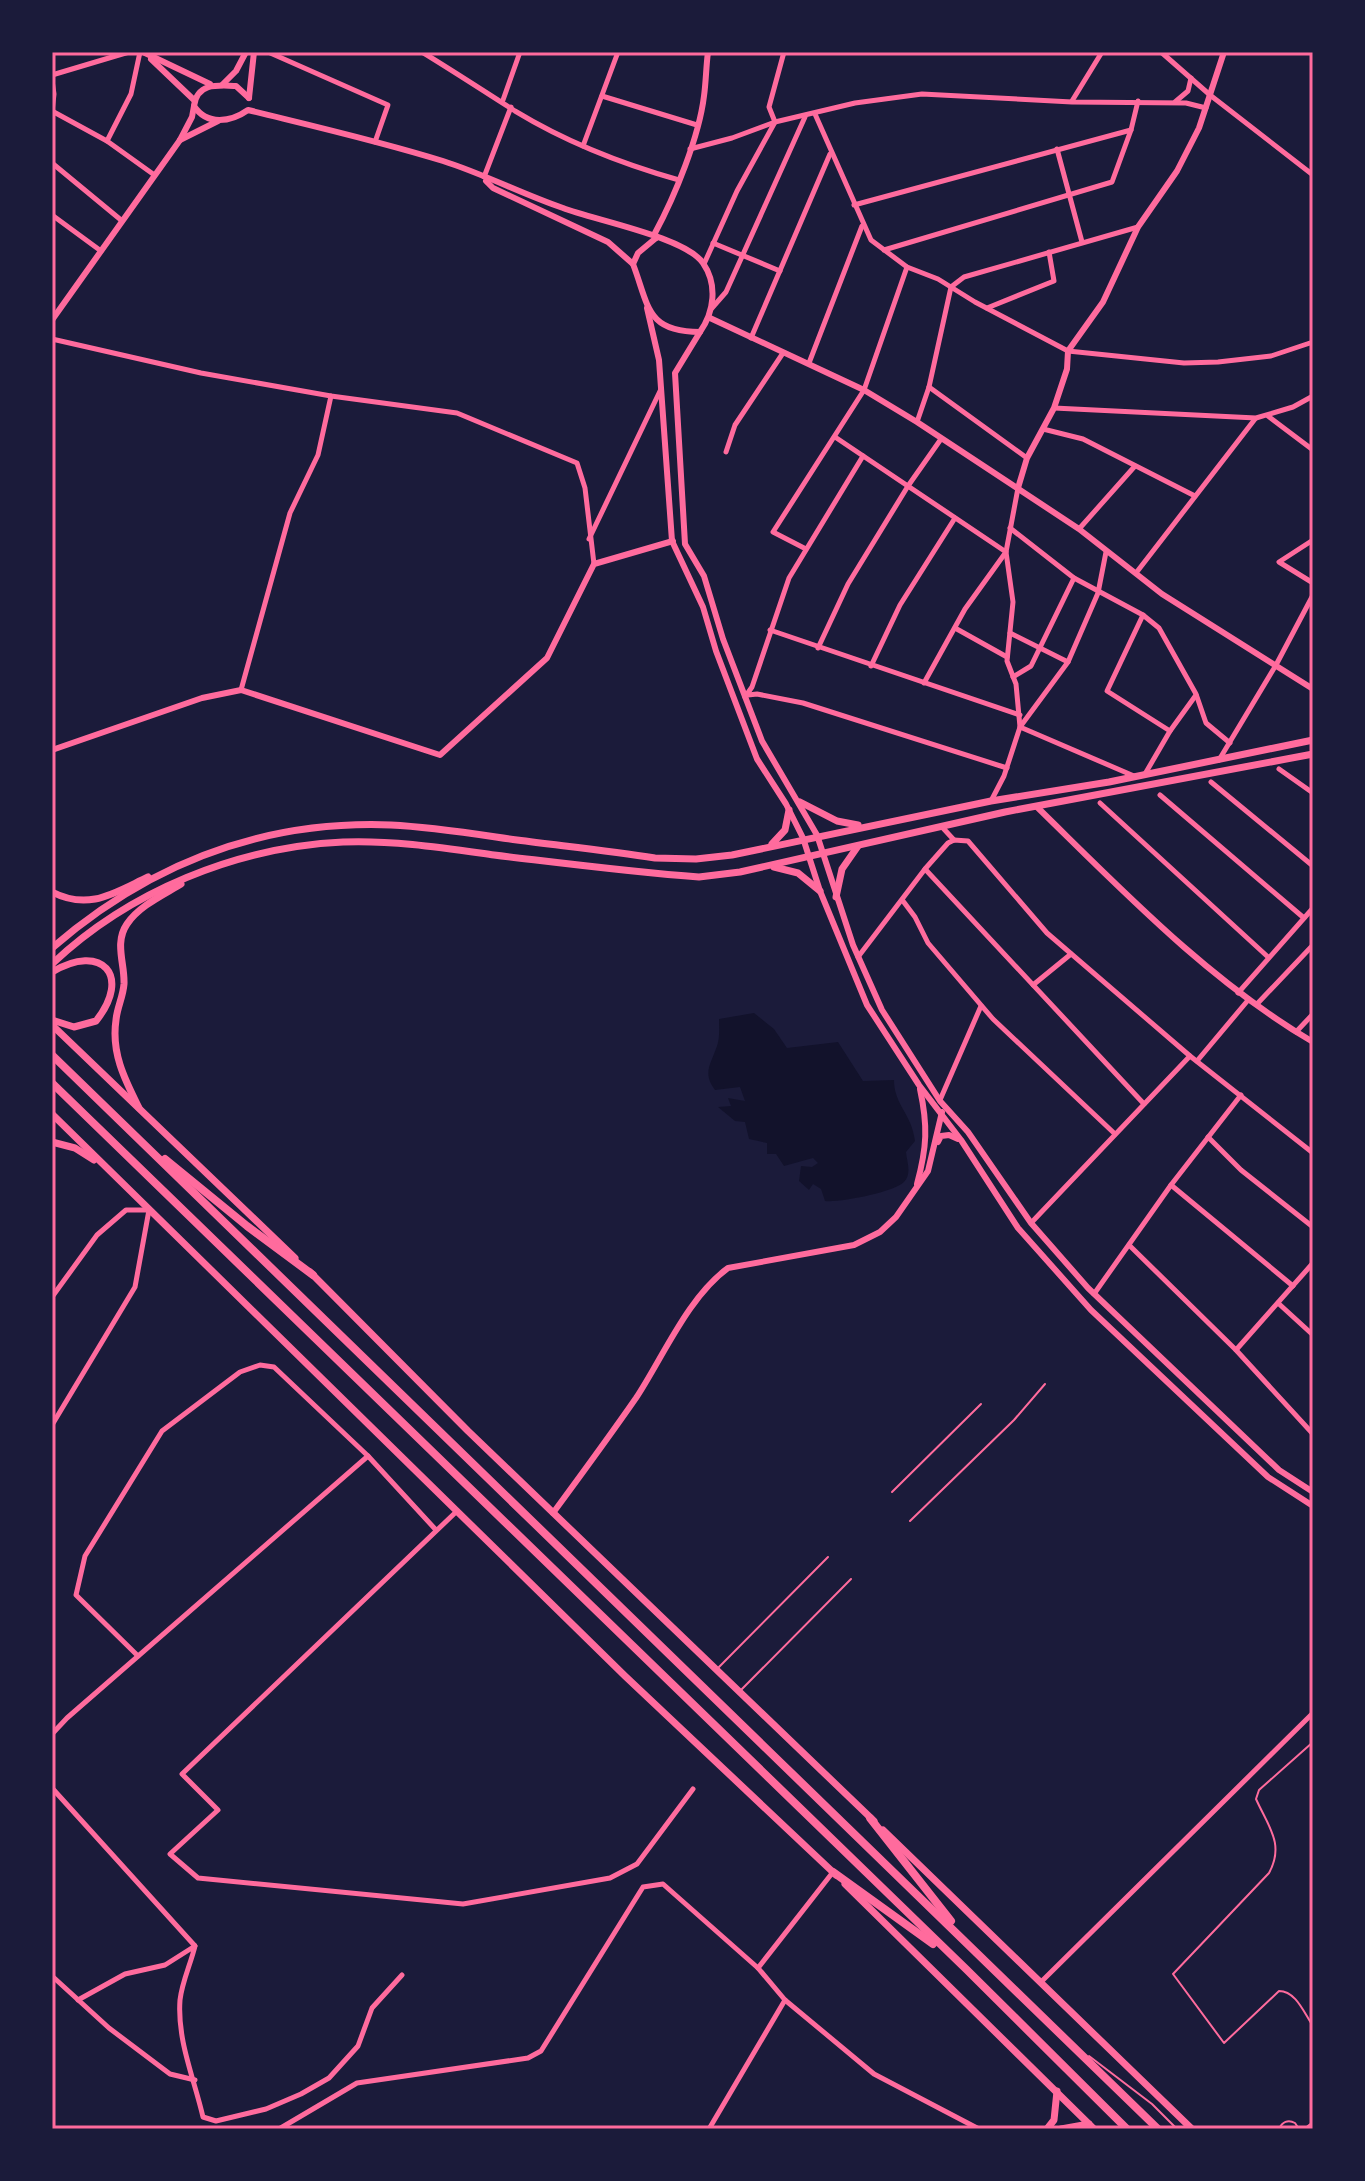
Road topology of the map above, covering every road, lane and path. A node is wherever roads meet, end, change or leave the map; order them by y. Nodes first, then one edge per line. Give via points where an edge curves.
1 (129, 52) edge
2 (143, 52) edge
3 (246, 52) edge
4 (254, 52) edge
5 (268, 52) edge
6 (422, 52) edge
7 (520, 52) edge
8 (618, 52) edge
9 (708, 52) edge
10 (784, 52) edge
11 (1102, 52) edge
12 (1161, 52) edge
13 (1224, 52) edge
14 (1190, 77) junction
15 (52, 78) edge
16 (222, 85) junction
17 (213, 86) junction
18 (1210, 95) junction
19 (602, 96) junction
20 (249, 98) junction
21 (502, 100) junction
22 (1138, 101) junction
23 (1072, 102) junction
24 (1175, 102) junction
25 (194, 103) junction
26 (511, 107) junction
27 (1206, 108) junction
28 (248, 110) junction
29 (52, 112) edge
30 (815, 114) junction
31 (806, 116) junction
32 (218, 121) junction
33 (775, 122) junction
34 (697, 125) junction
35 (1131, 130) junction
36 (180, 140) junction
37 (107, 141) junction
38 (375, 142) junction
39 (583, 146) junction
40 (689, 149) junction
41 (1057, 149) junction
42 (831, 153) junction
43 (52, 163) edge
44 (153, 174) junction
45 (1313, 175) edge
46 (483, 178) junction
47 (679, 180) junction
48 (1069, 196) junction
49 (854, 205) junction
50 (52, 215) edge
51 (121, 220) junction
52 (862, 225) junction
53 (1138, 227) junction
54 (656, 238) junction
55 (1082, 242) junction
56 (713, 243) junction
57 (884, 250) junction
58 (101, 251) junction
59 (1049, 252) junction
60 (742, 256) junction
61 (633, 264) junction
62 (704, 264) junction
63 (907, 267) junction
64 (780, 271) junction
65 (951, 287) junction
66 (647, 308) junction
67 (986, 308) junction
68 (711, 309) junction
69 (710, 318) junction
70 (52, 320) edge
71 (700, 332) junction
72 (751, 338) junction
73 (52, 339) edge
74 (1313, 342) edge
75 (1068, 351) junction
76 (783, 353) junction
77 (809, 363) junction
78 (929, 387) junction
79 (661, 388) junction
80 (864, 390) junction
81 (331, 396) junction
82 (1313, 396) edge
83 (1054, 408) junction
84 (1267, 415) junction
85 (1256, 418) junction
86 (917, 422) junction
87 (1043, 429) junction
88 (835, 437) junction
89 (941, 439) junction
90 (1313, 450) edge
91 (726, 452) dead end
92 (863, 456) junction
93 (1027, 458) junction
94 (1135, 466) junction
95 (908, 486) junction
96 (1018, 488) junction
97 (1195, 496) junction
98 (955, 518) junction
99 (1010, 528) junction
100 (1079, 529) junction
101 (684, 537) junction
102 (589, 540) junction
103 (1313, 540) edge
104 (672, 541) junction
105 (806, 549) junction
106 (1006, 552) junction
107 (1106, 552) junction
108 (594, 564) junction
109 (1136, 573) junction
110 (1074, 578) junction
111 (1313, 583) edge
112 (1098, 593) junction
113 (1313, 595) edge
114 (1143, 615) junction
115 (955, 628) junction
116 (770, 630) junction
117 (1010, 633) junction
118 (818, 648) junction
119 (1038, 648) junction
120 (1007, 657) junction
121 (1068, 662) junction
122 (1276, 665) junction
123 (871, 666) junction
124 (1013, 677) junction
125 (924, 683) junction
126 (1312, 688) edge
127 (241, 690) junction
128 (1196, 694) junction
129 (746, 696) junction
130 (1020, 715) junction
131 (1020, 727) junction
132 (1170, 731) junction
133 (1313, 740) edge
134 (1230, 743) junction
135 (52, 750) edge
136 (1313, 754) edge
137 (1219, 760) junction
138 (1007, 768) junction
139 (1279, 769) dead end
140 (1145, 774) junction
141 (1135, 777) junction
142 (1211, 782) dead end
143 (1313, 793) edge
144 (1160, 795) dead end
145 (991, 801) junction
146 (800, 802) junction
147 (1100, 803) dead end
148 (1037, 807) junction
149 (789, 810) junction
150 (864, 826) junction
151 (942, 827) junction
152 (817, 835) junction
153 (803, 838) junction
154 (954, 840) junction
155 (770, 845) junction
156 (858, 846) junction
157 (823, 854) junction
158 (809, 857) junction
159 (175, 865) junction
160 (768, 866) junction
161 (1313, 866) edge
162 (925, 869) junction
163 (200, 872) junction
164 (820, 891) junction
165 (52, 892) edge
166 (836, 897) junction
167 (903, 901) junction
168 (1313, 908) edge
169 (1304, 918) junction
170 (1313, 945) edge
171 (52, 948) edge
172 (1071, 954) junction
173 (858, 957) junction
174 (1268, 957) junction
175 (52, 964) edge
176 (52, 972) edge
177 (1033, 985) junction
178 (1238, 993) junction
179 (1249, 999) junction
180 (1257, 1004) junction
181 (981, 1006) junction
182 (1313, 1014) edge
183 (52, 1022) edge
184 (1296, 1032) junction
185 (1313, 1042) edge
186 (52, 1055) edge
187 (1190, 1056) junction
188 (1197, 1061) junction
189 (52, 1083) edge
190 (919, 1085) junction
191 (1241, 1095) junction
192 (940, 1101) junction
193 (1144, 1104) junction
194 (141, 1113) junction
195 (52, 1114) edge
196 (942, 1115) junction
197 (118, 1120) junction
198 (1115, 1134) junction
199 (1208, 1137) junction
200 (961, 1140) junction
201 (52, 1142) edge
202 (934, 1148) junction
203 (1313, 1153) edge
204 (104, 1166) junction
205 (1171, 1185) junction
206 (916, 1191) junction
207 (149, 1210) junction
208 (1031, 1223) junction
209 (1313, 1227) edge
210 (1129, 1245) junction
211 (1313, 1263) edge
212 (313, 1275) junction
213 (1293, 1286) junction
214 (1094, 1294) junction
215 (52, 1297) edge
216 (1278, 1303) junction
217 (1313, 1335) edge
218 (1236, 1350) junction
219 (1045, 1384) dead end
220 (981, 1404) dead end
221 (52, 1425) edge
222 (1313, 1434) edge
223 (368, 1456) junction
224 (892, 1492) dead end
225 (1313, 1492) edge
226 (1313, 1506) edge
227 (457, 1511) junction
228 (553, 1513) junction
229 (910, 1521) dead end
230 (436, 1530) junction
231 (828, 1557) dead end
232 (851, 1579) dead end
233 (138, 1656) junction
234 (716, 1670) junction
235 (739, 1692) junction
236 (1313, 1713) edge
237 (52, 1734) edge
238 (1313, 1742) edge
239 (52, 1788) edge
240 (693, 1789) dead end
241 (870, 1818) junction
242 (833, 1872) junction
243 (969, 1943) junction
244 (195, 1946) junction
245 (758, 1968) junction
246 (966, 1969) junction
247 (402, 1975) dead end
248 (52, 1976) edge
249 (1041, 1982) junction
250 (78, 2000) junction
251 (785, 2000) junction
252 (1313, 2026) edge
253 (1059, 2034) junction
254 (195, 2080) junction
255 (1057, 2091) junction
256 (1313, 2122) edge
257 (1092, 2127) edge
258 (1279, 2128) edge
259 (279, 2129) edge
260 (709, 2129) edge
261 (979, 2129) edge
262 (1047, 2129) edge
263 (1061, 2129) edge
264 (1127, 2129) edge
265 (1158, 2129) edge
266 (1177, 2129) edge
267 (1192, 2129) edge
268 (1299, 2129) edge
269 (1304, 2129) edge

1 - 15 street
2 - 17 street
2 - 25 street
2 - 37 street via 131,94
3 - 16 street
4 - 20 street
5 - 38 street via 388,105
6 - 21 street
7 - 21 street
8 - 19 street
9 - 34 street
10 - 33 street via 769,107
11 - 23 street
12 - 14 street
13 - 18 street
14 - 18 street
14 - 24 street via 1188,91
15 - 29 street
16 - 17 street
16 - 20 street via 236,86
17 - 25 street via 201,89
18 - 27 street
18 - 45 street
19 - 34 street
19 - 39 street
20 - 28 street
21 - 26 street
22 - 23 street
22 - 24 street
22 - 35 street
23 - 30 street via 940,93 855,103
24 - 27 street
25 - 32 street via 199,113
25 - 36 street
26 - 39 street
26 - 46 street
27 - 53 street via 1177,171
28 - 32 street
28 - 38 street
29 - 37 street
30 - 31 street
30 - 42 street
31 - 33 street
31 - 60 street
32 - 36 street
33 - 40 street
33 - 56 street
34 - 40 street
35 - 41 street
35 - 48 street via 1112,182
36 - 44 street
37 - 44 street
38 - 46 street
39 - 47 street
40 - 47 street
41 - 48 street
41 - 49 street
42 - 49 street
42 - 64 street
43 - 51 street
44 - 51 street
46 - 54 street
46 - 61 street via 493,188 608,242
47 - 54 street
48 - 55 street
48 - 57 street
49 - 52 street
50 - 58 street
51 - 58 street
52 - 57 street
52 - 77 street
53 - 55 street
53 - 75 street via 1103,302
54 - 61 street
54 - 62 street via 690,251
55 - 59 street
56 - 60 street
56 - 62 street
57 - 63 street
58 - 70 street
59 - 65 street via 964,277
59 - 67 street via 1054,281
60 - 64 street
60 - 68 street via 726,292
61 - 66 street
62 - 68 street via 713,293
63 - 65 street
63 - 80 street
64 - 72 street
65 - 67 street
65 - 78 street
66 - 71 street via 672,330
66 - 79 street
67 - 75 street
68 - 69 street
69 - 71 street
69 - 72 street
71 - 101 street via 675,373
72 - 76 street
73 - 81 street
74 - 75 street via 1271,356 1184,363
75 - 83 street
76 - 77 street
76 - 91 street via 735,425
77 - 80 street
78 - 86 street
78 - 93 street
79 - 102 street
79 - 104 street
80 - 86 street
80 - 88 street
81 - 102 street via 457,413 577,463 585,488
81 - 127 street via 318,455 290,513
82 - 84 street
83 - 85 street
83 - 87 street
84 - 85 street
84 - 90 street
85 - 97 street
86 - 89 street
87 - 93 street
87 - 94 street via 1083,439
88 - 92 street
88 - 105 street via 773,532
89 - 95 street
89 - 96 street
92 - 95 street
92 - 105 street
93 - 96 street
94 - 97 street
94 - 100 street
95 - 98 street
95 - 118 street via 848,584
96 - 99 street
96 - 100 street
97 - 109 street
98 - 106 street
98 - 123 street via 900,605
99 - 106 street
99 - 110 street
100 - 107 street
101 - 104 street
101 - 129 street via 704,576
102 - 108 street
103 - 111 street via 1279,562
104 - 108 street
104 - 149 street via 703,607 757,759
105 - 116 street
106 - 115 street
106 - 117 street via 1013,602
107 - 109 street
107 - 112 street
108 - 127 street via 547,658 440,755
109 - 122 street
110 - 112 street
110 - 119 street
112 - 114 street
112 - 121 street
113 - 122 street
114 - 128 street via 1159,628
114 - 132 street via 1107,691
115 - 120 street
115 - 125 street
116 - 118 street
116 - 129 street
117 - 119 street
117 - 120 street
118 - 123 street
119 - 121 street
119 - 124 street via 1031,666
120 - 124 street
121 - 131 street
122 - 126 street
122 - 134 street
123 - 125 street
124 - 130 street
125 - 130 street
127 - 135 street via 202,698
128 - 132 street
128 - 134 street via 1206,723
129 - 138 street via 803,703
129 - 146 street via 762,741
130 - 131 street
131 - 138 street
131 - 141 street
132 - 140 street
133 - 137 main road
134 - 137 street
136 - 148 main road
137 - 140 main road
138 - 145 street
139 - 143 street
140 - 141 main road
141 - 145 main road
142 - 161 street
144 - 169 street
145 - 150 main road
146 - 150 main road via 837,821
146 - 152 street
147 - 174 street
148 - 151 main road
148 - 178 street
149 - 153 street
149 - 155 main road via 785,830
150 - 152 main road
151 - 154 street
151 - 156 main road
152 - 153 main road
152 - 157 street
153 - 155 main road
153 - 158 street
154 - 162 street
154 - 172 street via 968,841
155 - 159 main road via 732,855 655,858 453,831 351,825 249,840
156 - 157 main road
156 - 166 main road via 842,869
157 - 158 main road
157 - 166 street
158 - 160 main road
158 - 164 street
159 - 165 main road via 85,902
159 - 171 main road
160 - 163 main road via 699,877 345,842 266,853
160 - 164 main road via 798,873
162 - 167 street
162 - 177 street
163 - 175 main road via 116,914
163 - 194 main road via 137,912 122,933 124,986 114,1042
164 - 190 street via 867,1005
166 - 173 street
167 - 173 street
167 - 181 street via 928,943
168 - 169 street
169 - 174 street
170 - 180 street
172 - 177 street
172 - 187 street
173 - 192 street via 882,1010
174 - 178 street
176 - 183 main road via 85,959 105,966 112,979 96,1021 74,1027
177 - 193 street
178 - 179 street
179 - 180 street
179 - 188 street
180 - 184 street
181 - 192 street
181 - 198 street
182 - 184 street
183 - 194 main road
184 - 185 street
186 - 197 highway
187 - 188 street
187 - 193 street
188 - 191 street
189 - 246 highway
190 - 196 street
190 - 206 street via 927,1140
191 - 199 street
191 - 203 street
192 - 196 street
192 - 208 street
193 - 198 street
194 - 212 main road
195 - 204 main road
196 - 200 street
196 - 202 street
197 - 212 highway
197 - 243 highway
198 - 208 street
199 - 205 street
199 - 209 street
200 - 202 street via 941,1136
200 - 226 street via 1018,1228 1091,1310 1268,1477
201 - 204 main road via 75,1148
202 - 206 street
204 - 207 main road
205 - 210 street
205 - 213 street
206 - 228 street via 888,1225 854,1245 728,1268 718,1275
207 - 215 street via 126,1210 97,1235
207 - 221 street via 135,1287
207 - 227 main road
208 - 214 street
210 - 214 street
210 - 218 street
211 - 213 street
212 - 228 main road
213 - 216 street
214 - 225 street via 1279,1470
216 - 217 street
216 - 218 street
218 - 222 street
219 - 229 lane
220 - 224 lane
223 - 230 street
223 - 233 street
223 - 233 street via 274,1367 260,1365 240,1372 162,1431 85,1556 76,1595
227 - 230 street
227 - 242 main road
228 - 234 main road
230 - 240 street via 182,1774 218,1810 170,1854 198,1878 463,1904 610,1878 637,1864
231 - 234 lane
232 - 235 lane
233 - 237 street
234 - 235 main road
235 - 241 main road
236 - 249 street
238 - 252 lane via 1259,1790 1256,1799 1276,1842 1277,1858 1269,1873 1173,1974 1224,2043 1284,1990
239 - 244 street
241 - 243 highway
241 - 249 main road
242 - 245 street
242 - 246 highway
242 - 255 main road
243 - 253 highway
244 - 250 street via 165,1965 125,1974
244 - 254 street via 180,1999 183,2047
245 - 251 street
245 - 259 street via 663,1884 643,1887 541,2051 528,2058 357,2083
246 - 264 highway
247 - 254 street via 372,2008 358,2046 329,2078 301,2094 216,2121 203,2117
248 - 250 street
249 - 267 main road
250 - 254 street via 170,2074
251 - 260 street
251 - 261 street via 874,2074
253 - 265 highway
253 - 266 lane
255 - 257 main road
255 - 262 main road via 1054,2120
256 - 269 lane
257 - 263 main road
258 - 268 lane via 1292,2121

